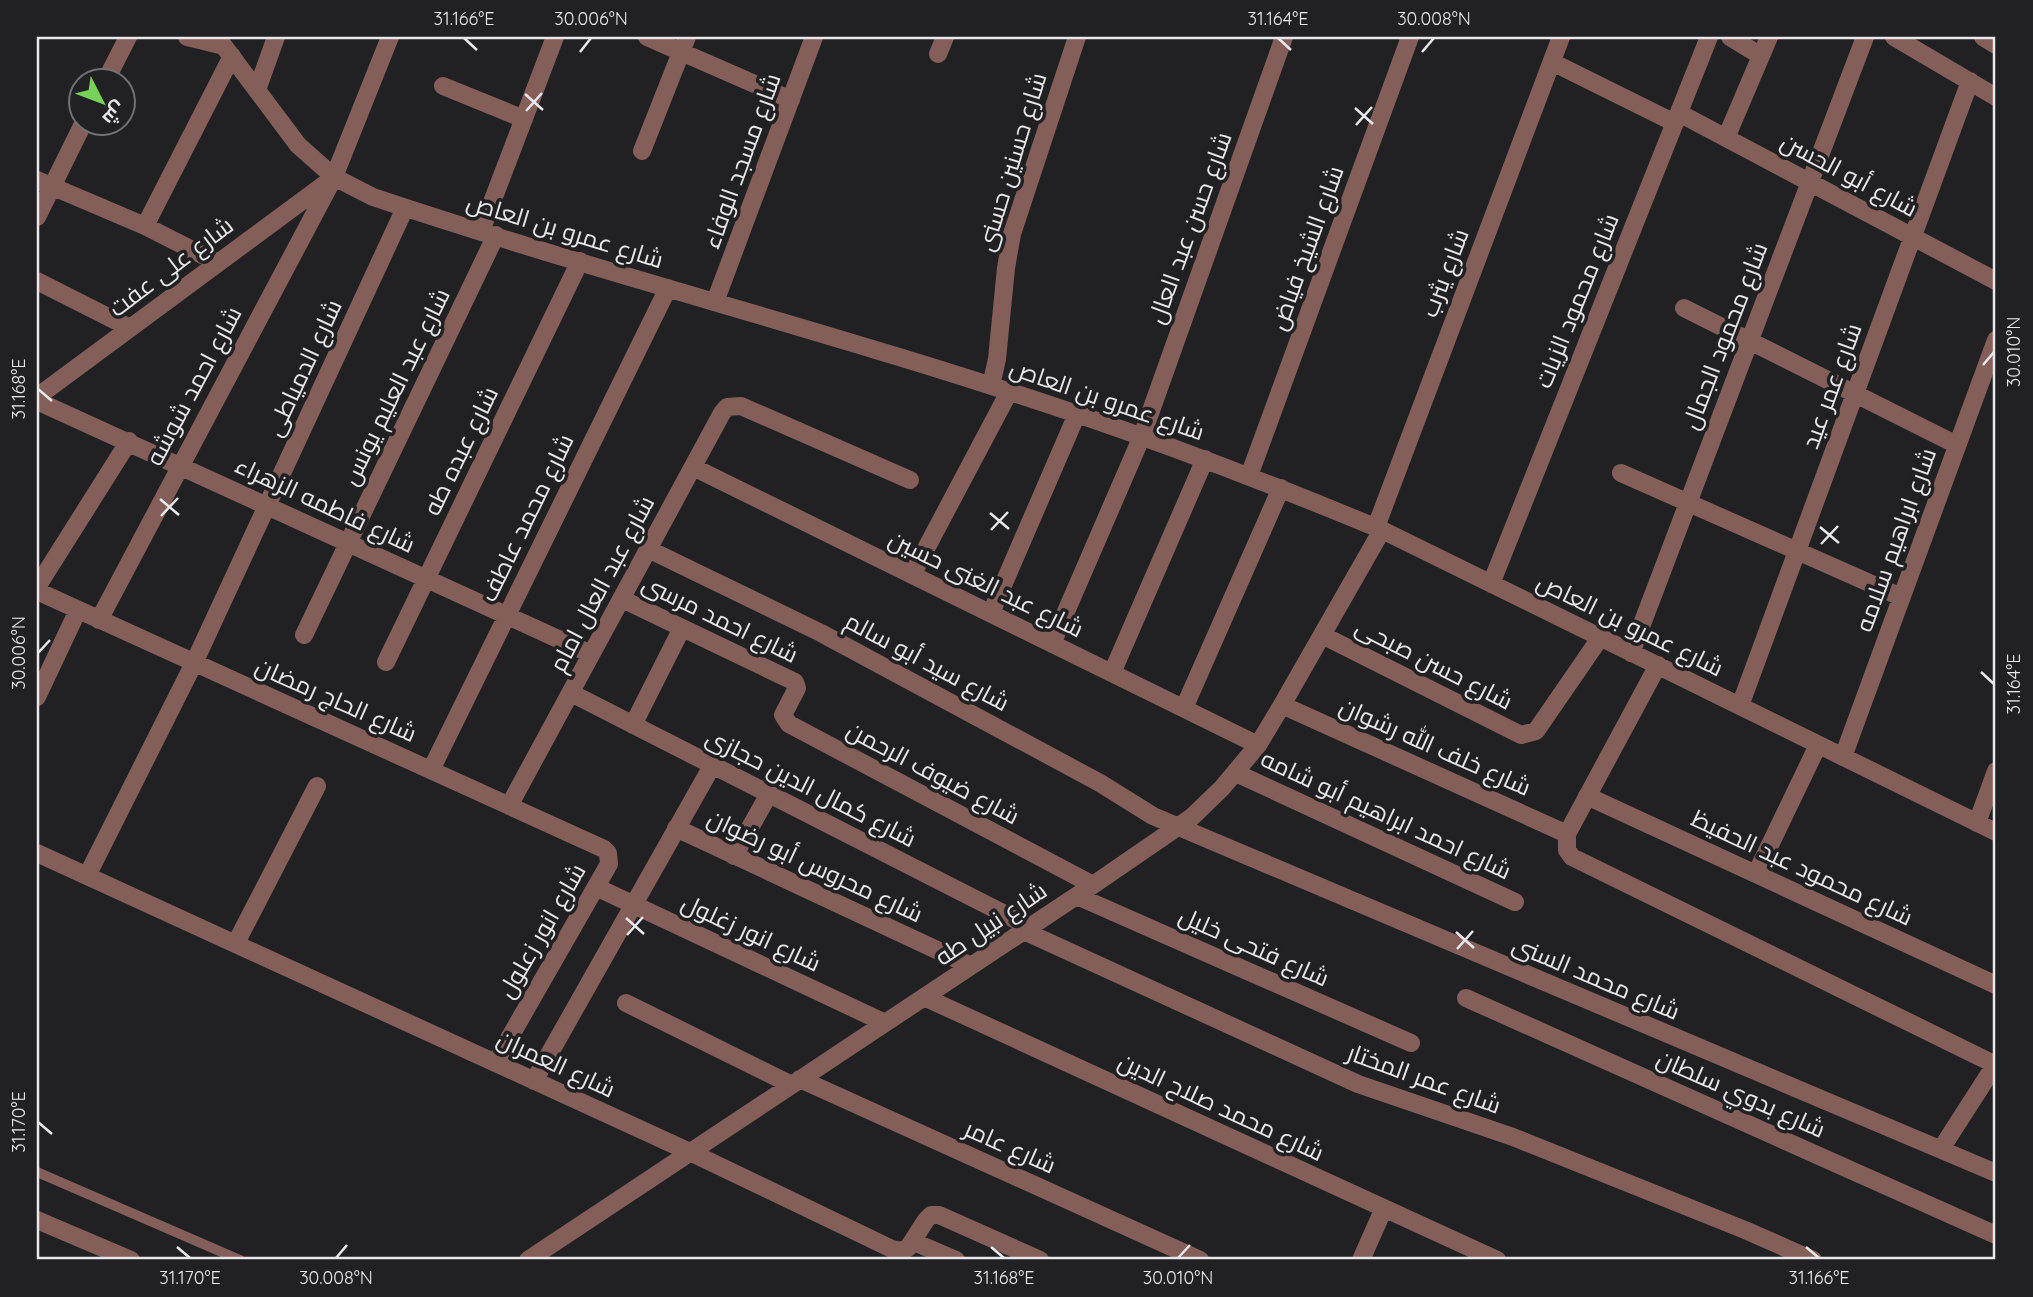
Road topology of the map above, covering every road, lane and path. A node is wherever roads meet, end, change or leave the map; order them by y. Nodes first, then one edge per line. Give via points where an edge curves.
1 (128, 37) edge
2 (187, 37) edge
3 (276, 37) edge
4 (390, 37) edge
5 (555, 37) edge
6 (647, 37) edge
7 (814, 37) edge
8 (945, 37) edge
9 (1077, 37) edge
10 (1283, 37) edge
11 (1410, 37) edge
12 (1561, 37) edge
13 (1709, 37) edge
14 (1730, 37) edge
15 (1769, 37) edge
16 (1865, 37) edge
17 (1894, 37) edge
18 (1983, 37) edge
19 (684, 44) edge
20 (1996, 45) edge
21 (224, 46) edge
22 (938, 54) dead end
23 (1761, 56) junction
24 (1552, 62) junction
25 (113, 66) edge
26 (1970, 81) junction
27 (443, 86) dead end
28 (257, 90) junction
29 (1996, 97) edge
30 (790, 100) junction
31 (524, 118) junction
32 (1677, 118) junction
33 (75, 136) edge
34 (1726, 138) junction
35 (642, 151) dead end
36 (334, 177) junction
37 (1810, 182) junction
38 (44, 183) edge
39 (405, 208) junction
40 (37, 216) edge
41 (145, 226) junction
42 (488, 233) junction
43 (1913, 237) junction
44 (580, 261) junction
45 (218, 263) junction
46 (37, 281) edge
47 (1996, 281) edge
48 (668, 288) junction
49 (715, 302) junction
50 (1684, 308) dead end
51 (130, 328) junction
52 (1996, 340) edge
53 (1749, 341) junction
54 (991, 386) junction
55 (1009, 392) junction
56 (1855, 394) junction
57 (37, 399) edge
58 (1077, 414) junction
59 (1142, 436) junction
60 (129, 441) junction
61 (1957, 445) junction
62 (1205, 459) junction
63 (180, 465) junction
64 (693, 467) junction
65 (1621, 473) dead end
66 (1249, 476) junction
67 (911, 480) dead end
68 (1281, 488) junction
69 (1688, 503) junction
70 (267, 505) junction
71 (1379, 529) junction
72 (348, 542) junction
73 (648, 550) junction
74 (1797, 551) junction
75 (912, 575) junction
76 (427, 579) junction
77 (1491, 584) junction
78 (37, 589) edge
79 (1901, 597) junction
80 (622, 599) junction
81 (78, 610) junction
82 (991, 613) junction
83 (507, 615) junction
84 (99, 620) junction
85 (682, 628) junction
86 (304, 635) dead end
87 (1322, 635) junction
88 (1600, 638) junction
89 (1052, 644) junction
90 (1631, 653) junction
91 (591, 654) junction
92 (386, 662) dead end
93 (194, 663) junction
94 (1658, 665) junction
95 (1112, 673) junction
96 (797, 685) joint
97 (571, 693) junction
98 (37, 696) edge
99 (1282, 705) junction
100 (1740, 706) junction
101 (1184, 708) junction
102 (633, 725) junction
103 (1258, 745) junction
104 (1818, 745) junction
105 (1843, 757) junction
106 (712, 766) junction
107 (431, 770) junction
108 (1996, 771) edge
109 (1236, 773) junction
110 (317, 786) dead end
111 (769, 794) junction
112 (1587, 796) junction
113 (509, 806) junction
114 (1977, 823) junction
115 (1177, 826) junction
116 (676, 828) junction
117 (1996, 832) edge
118 (1567, 834) junction
119 (37, 853) edge
120 (734, 856) junction
121 (609, 859) joint
122 (1756, 874) junction
123 (86, 876) junction
124 (1093, 885) junction
125 (596, 887) junction
126 (1077, 896) junction
127 (1515, 902) dead end
128 (633, 905) junction
129 (1027, 929) junction
130 (236, 943) junction
131 (971, 967) junction
132 (1996, 985) edge
133 (924, 997) junction
134 (1466, 998) dead end
135 (626, 1003) dead end
136 (885, 1023) junction
137 (1411, 1042) dead end
138 (495, 1063) junction
139 (1996, 1065) edge
140 (534, 1081) junction
141 (796, 1082) junction
142 (1941, 1149) junction
143 (692, 1153) junction
144 (37, 1172) edge
145 (1996, 1174) edge
146 (1384, 1208) junction
147 (37, 1220) edge
148 (1996, 1235) edge
149 (914, 1242) junction
150 (1487, 1258) edge
151 (131, 1260) edge
152 (240, 1260) edge
153 (528, 1260) edge
154 (956, 1260) edge
155 (1040, 1260) edge
156 (1200, 1260) edge
157 (1361, 1260) edge
158 (1813, 1260) edge

1 - 25 street
2 - 21 street
3 - 28 street
4 - 36 street, شارع احمد شوشه
5 - 31 street, شارع عبد العليم يونس
6 - 19 street
7 - 30 street, شارع مسجد الوفاء
8 - 22 street
9 - 54 street, شارع حسنين حسنى via 1012,234
10 - 59 street, شارع حسن عبد العال
11 - 66 street, شارع الشيخ فياض
12 - 24 street, شارع يثرب
13 - 32 street, شارع محمود الزيات
14 - 23 street
15 - 23 street
16 - 37 street, شارع محمود الجمال
17 - 26 street
18 - 20 street
19 - 30 street
19 - 35 street
21 - 28 street, شارع عمرو بن العاص
21 - 41 street
23 - 34 street
24 - 32 street, شارع أبو الحسن
24 - 71 street, شارع يثرب
26 - 29 street
26 - 43 street, شارع عمر عيد
27 - 31 street
28 - 36 street, شارع عمرو بن العاص via 298,145
30 - 49 street, شارع مسجد الوفاء
31 - 42 street, شارع عبد العليم يونس
32 - 34 street, شارع أبو الحسن
32 - 77 street, شارع محمود الزيات
33 - 38 street
34 - 37 street, شارع أبو الحسن
36 - 39 street, شارع عمرو بن العاص
36 - 45 street, شارع على عفت
36 - 63 street, شارع احمد شوشه
37 - 43 street, شارع أبو الحسن
37 - 53 street, شارع محمود الجمال
38 - 40 street
38 - 41 street
39 - 42 street, شارع عمرو بن العاص
39 - 70 street, شارع الدمياطى
41 - 45 street
42 - 44 street, شارع عمرو بن العاص
42 - 72 street, شارع عبد العليم يونس
43 - 47 street, شارع أبو الحسن
43 - 56 street, شارع عمر عيد
44 - 48 street, شارع عمرو بن العاص
44 - 76 street, شارع عبده طه
45 - 51 street, شارع على عفت
46 - 51 street
48 - 49 street, شارع عمرو بن العاص
48 - 83 street, شارع محمد عاطف
49 - 54 street, شارع عمرو بن العاص
50 - 53 street
51 - 57 street, شارع على عفت
52 - 61 street, شارع ابراهيم سلامه
53 - 56 street
53 - 69 street, شارع محمود الجمال
54 - 55 street, شارع عمرو بن العاص
55 - 58 street, شارع عمرو بن العاص
55 - 75 street
56 - 61 street
56 - 74 street, شارع عمر عيد
57 - 60 street, شارع فاطمه الزهراء
58 - 59 street, شارع عمرو بن العاص
58 - 82 street
59 - 62 street, شارع عمرو بن العاص
59 - 89 street, شارع حسن عبد العال
60 - 63 street, شارع فاطمه الزهراء
60 - 78 street
61 - 79 street, شارع ابراهيم سلامه
62 - 66 street, شارع عمرو بن العاص
62 - 95 street
63 - 70 street, شارع فاطمه الزهراء
63 - 84 street, شارع احمد شوشه
64 - 67 street, شارع عبد العال امام via 722,413 734,405
64 - 73 street, شارع عبد العال امام
64 - 75 street, شارع عبد الغنى حسين
65 - 69 street
66 - 68 street, شارع عمرو بن العاص
68 - 71 street, شارع عمرو بن العاص
68 - 101 street
69 - 74 street
69 - 90 street, شارع محمود الجمال
70 - 72 street, شارع فاطمه الزهراء
70 - 93 street, شارع الدمياطى
71 - 77 street, شارع عمرو بن العاص
71 - 87 street, شارع نبيل طه
72 - 76 street, شارع فاطمه الزهراء
72 - 86 street, شارع عبد العليم يونس
73 - 80 street, شارع عبد العال امام
73 - 115 street, شارع سيد أبو سالم via 821,633
74 - 79 street
74 - 100 street, شارع عمر عيد
75 - 82 street, شارع عبد الغنى حسين
76 - 83 street, شارع فاطمه الزهراء
76 - 92 street, شارع عبده طه
77 - 88 street, شارع عمرو بن العاص
78 - 81 street, شارع الحاج رمضان
79 - 105 street, شارع ابراهيم سلامه
80 - 85 street, شارع احمد مرسى
80 - 91 street, شارع عبد العال امام
81 - 84 street, شارع الحاج رمضان
81 - 98 street
82 - 89 street, شارع عبد الغنى حسين
83 - 91 street, شارع فاطمه الزهراء
83 - 107 street, شارع محمد عاطف
84 - 93 street, شارع الحاج رمضان
85 - 96 street, شارع احمد مرسى
85 - 102 street
87 - 88 street, شارع حسن صبحى via 1521,735 1536,731
87 - 99 street, شارع نبيل طه
88 - 90 street, شارع عمرو بن العاص
89 - 95 street, شارع عبد الغنى حسين
90 - 94 street, شارع عمرو بن العاص
91 - 97 street, شارع عبد العال امام
93 - 107 street, شارع الحاج رمضان
93 - 123 street, شارع الدمياطى
94 - 100 street, شارع عمرو بن العاص
94 - 112 street
95 - 101 street, شارع عبد الغنى حسين
96 - 124 street, شارع ضيوف الرحمن via 783,715 789,724
97 - 102 street, شارع كمال الدين حجازى
97 - 113 street, شارع عبد العال امام
99 - 103 street, شارع نبيل طه
99 - 118 street, شارع خلف الله رشوان
100 - 104 street, شارع عمرو بن العاص
101 - 103 street, شارع عبد الغنى حسين
102 - 106 street, شارع كمال الدين حجازى
103 - 109 street, شارع نبيل طه
104 - 105 street, شارع عمرو بن العاص
104 - 122 street
105 - 114 street, شارع عمرو بن العاص
106 - 111 street, شارع كمال الدين حجازى
106 - 116 street
107 - 113 street, شارع الحاج رمضان
108 - 114 street
109 - 115 street, شارع نبيل طه
109 - 127 street, شارع احمد ابراهيم أبو شامه
110 - 130 street
111 - 120 street
111 - 129 street, شارع كمال الدين حجازى
112 - 118 street
112 - 122 street, شارع محمود عبد الحفيظ
113 - 121 street, شارع الحاج رمضان via 604,849
114 - 117 street, شارع عمرو بن العاص
115 - 124 street, شارع نبيل طه
115 - 142 street, شارع محمد السنى
116 - 120 street, شارع محروس أبو رضوان
116 - 128 street
118 - 139 street via 1567,850 1579,862
119 - 123 street, شارع العمران
120 - 131 street, شارع محروس أبو رضوان
121 - 125 street, شارع انور زعلول
122 - 132 street, شارع محمود عبد الحفيظ
123 - 130 street, شارع العمران
124 - 126 street, شارع نبيل طه
125 - 128 street, شارع انور زغلول
125 - 138 street, شارع انور زعلول
126 - 129 street, شارع نبيل طه
126 - 137 street, شارع فتحى خليل
128 - 136 street, شارع انور زغلول
128 - 140 street
129 - 131 street, شارع نبيل طه
129 - 158 street, شارع عمر المختار via 1358,1084 1513,1137
130 - 138 street, شارع العمران
131 - 133 street, شارع نبيل طه
133 - 136 street, شارع نبيل طه
133 - 146 street, شارع محمد صلاح الدين
134 - 148 street, شارع بدوي سلطان
135 - 141 street, شارع عامر
136 - 141 street, شارع نبيل طه
138 - 140 street, شارع العمران
139 - 142 street
140 - 143 street, شارع العمران
141 - 143 street, شارع نبيل طه
141 - 156 street, شارع عامر
142 - 145 street, شارع محمد السنى
143 - 149 street, شارع العمران via 892,1249 901,1251
143 - 153 street, شارع نبيل طه
144 - 152 lane
146 - 150 street, شارع محمد صلاح الدين
146 - 157 street
147 - 151 street
149 - 154 street
149 - 155 street via 926,1220 939,1215

